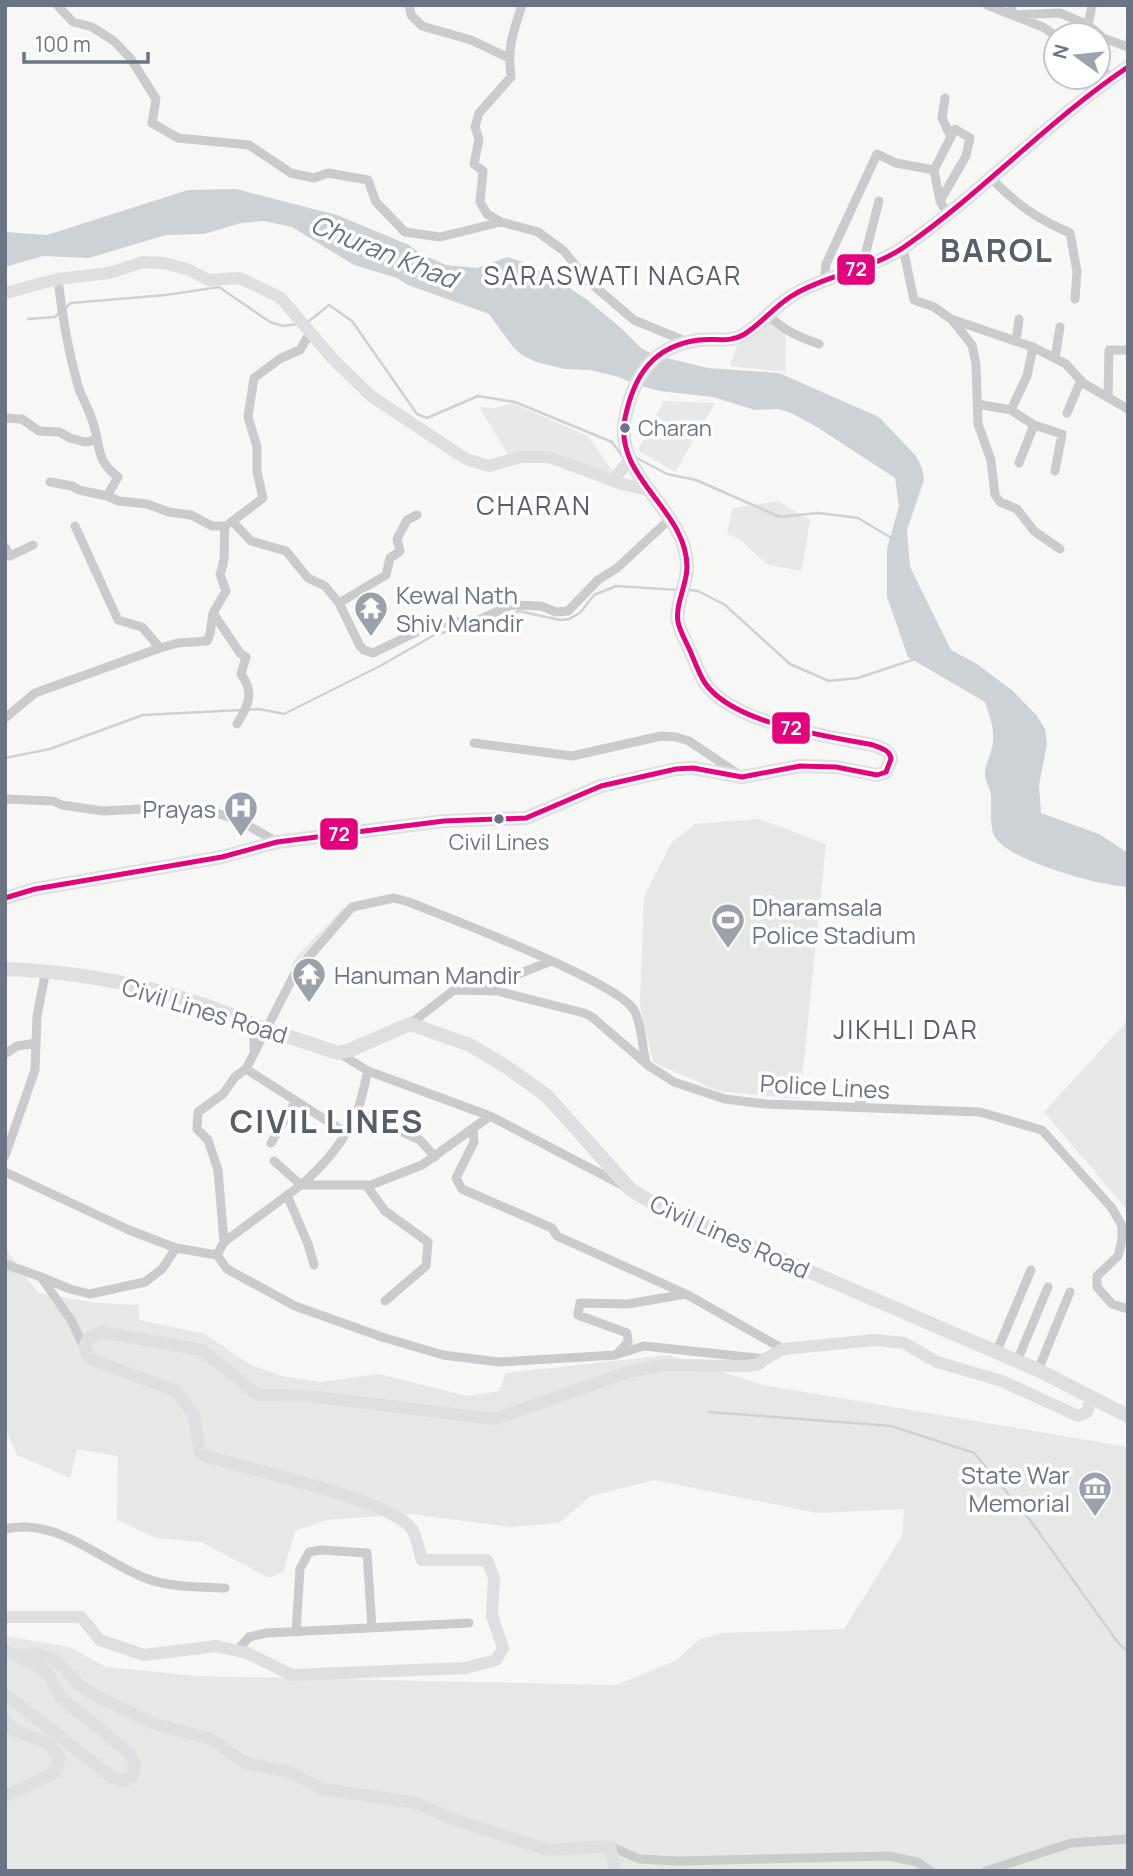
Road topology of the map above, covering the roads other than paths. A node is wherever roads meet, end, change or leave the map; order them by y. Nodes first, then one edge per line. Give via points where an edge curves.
1 (57, 5) edge
2 (409, 5) edge
3 (522, 5) edge
4 (987, 5) edge
5 (1012, 10) edge
6 (1079, 21) edge
7 (1042, 26) edge
8 (509, 58) junction
9 (1128, 67) edge
10 (1113, 79) joint
11 (945, 98) dead end
12 (951, 137) junction
13 (934, 170) junction
14 (991, 178) junction
15 (880, 201) dead end
16 (940, 201) junction
17 (948, 215) junction
18 (502, 222) junction
19 (903, 248) junction
20 (862, 268) junction
21 (58, 279) junction
22 (824, 282) junction
23 (5, 293) edge
24 (1075, 299) dead end
25 (768, 315) junction
26 (951, 319) junction
27 (1019, 319) dead end
28 (1060, 327) dead end
29 (310, 332) junction
30 (1016, 341) junction
31 (688, 343) junction
32 (819, 344) dead end
33 (1033, 347) junction
34 (1128, 350) edge
35 (1055, 358) junction
36 (1081, 380) junction
37 (1108, 397) junction
38 (976, 404) junction
39 (1128, 409) edge
40 (1011, 410) junction
41 (1067, 413) dead end
42 (5, 418) edge
43 (1034, 425) junction
44 (97, 440) junction
45 (631, 460) junction
46 (1019, 463) dead end
47 (1055, 471) dead end
48 (612, 481) junction
49 (50, 482) dead end
50 (648, 490) junction
51 (107, 496) junction
52 (417, 515) dead end
53 (671, 518) junction
54 (229, 524) junction
55 (75, 526) dead end
56 (33, 545) dead end
57 (5, 547) edge
58 (1060, 549) dead end
59 (339, 603) junction
60 (213, 613) junction
61 (160, 648) junction
62 (5, 718) edge
63 (237, 724) dead end
64 (474, 743) dead end
65 (742, 777) junction
66 (5, 793) edge
67 (5, 799) edge
68 (16, 799) junction
69 (277, 842) junction
70 (5, 898) edge
71 (551, 961) junction
72 (5, 969) edge
73 (46, 970) junction
74 (476, 991) junction
75 (239, 1019) junction
76 (410, 1024) junction
77 (265, 1029) junction
78 (36, 1043) junction
79 (254, 1052) junction
80 (338, 1052) junction
81 (5, 1054) edge
82 (646, 1062) junction
83 (246, 1069) junction
84 (368, 1071) junction
85 (295, 1102) junction
86 (358, 1112) junction
87 (490, 1116) junction
88 (473, 1131) junction
89 (346, 1133) junction
90 (271, 1143) dead end
91 (5, 1156) edge
92 (435, 1157) junction
93 (274, 1161) dead end
94 (5, 1172) edge
95 (301, 1185) junction
96 (366, 1185) junction
97 (631, 1190) junction
98 (287, 1195) junction
99 (1125, 1228) edge
100 (224, 1242) junction
101 (176, 1248) junction
102 (217, 1255) junction
103 (5, 1264) edge
104 (314, 1265) dead end
105 (1031, 1270) dead end
106 (41, 1277) junction
107 (1048, 1287) dead end
108 (1070, 1292) dead end
109 (686, 1294) junction
110 (385, 1301) dead end
111 (1128, 1309) edge
112 (83, 1347) junction
113 (783, 1349) junction
114 (996, 1353) junction
115 (616, 1355) junction
116 (765, 1359) junction
117 (1017, 1361) junction
118 (1038, 1370) junction
119 (1091, 1398) junction
120 (1128, 1416) edge
121 (5, 1529) edge
122 (225, 1588) dead end
123 (5, 1617) edge
124 (470, 1623) dead end
125 (372, 1628) junction
126 (296, 1632) junction
127 (237, 1651) junction
128 (11, 1653) edge
129 (5, 1694) edge
130 (5, 1720) edge
131 (5, 1796) edge
132 (1128, 1839) edge
133 (610, 1846) junction
134 (613, 1871) edge
135 (931, 1871) edge
136 (986, 1871) edge

1 - 18 street via 73,22 114,41 131,59 156,99 152,124 178,138 249,145 291,173 368,180 376,202 405,232 440,237
2 - 8 street via 411,15 422,26 471,40
3 - 8 street
4 - 5 street
5 - 6 street via 1060,13
5 - 7 street
8 - 18 street via 511,78 479,113 475,127 479,139 474,164 483,171 480,202 486,214
9 - 10 main road
10 - 14 main road
11 - 12 street via 942,118
12 - 13 street
12 - 16 street via 956,129 970,138 966,156
13 - 16 street
13 - 22 street via 896,163 877,154 826,264
14 - 17 main road
14 - 24 street via 1015,203 1070,233 1077,271
15 - 20 street
16 - 17 street
17 - 19 main road
18 - 31 street via 538,232 564,251 586,279 634,320
19 - 20 main road
19 - 26 street via 914,300
20 - 22 main road
21 - 23 street
21 - 29 street via 151,262 209,280 235,277 281,298
21 - 44 street via 64,337
22 - 25 main road via 792,296
25 - 31 main road via 732,340
25 - 32 street via 793,335
26 - 30 street
26 - 38 street via 972,345
27 - 30 street
28 - 35 street
29 - 48 street via 371,396 466,460 489,466 521,457 549,457
29 - 54 street via 300,350 254,379 247,418 257,447 263,498
30 - 33 street
31 - 45 main road via 659,355 643,369 624,425
33 - 35 street
33 - 40 street via 1027,376
34 - 37 street via 1109,350
35 - 36 street
36 - 37 street
36 - 41 street
37 - 39 street
38 - 40 street
38 - 58 street via 995,495
40 - 43 street
42 - 44 street via 22,419 39,431 59,432 85,442
43 - 46 street
43 - 47 street via 1062,434
44 - 51 street via 104,464 118,477
45 - 48 street
45 - 50 main road
48 - 50 street
49 - 51 street
50 - 53 main road
51 - 54 street via 191,515 212,526
52 - 59 street via 407,520 397,539 400,551 390,558 386,575
53 - 59 street via 568,611 512,605 478,620 433,624 373,653 360,646
53 - 65 main road via 687,567 678,615 704,682 719,698 786,728 873,745 888,752 891,759 881,775 800,766
54 - 59 street via 251,541 286,551 308,578 325,586
54 - 60 street via 220,574 226,591
55 - 61 street via 118,620 142,627
56 - 57 street via 10,556
60 - 61 street via 207,642
60 - 63 street via 246,657 241,674 249,685 247,707
61 - 62 street via 35,693
64 - 65 street via 572,756 661,736 676,737 690,741
65 - 69 main road via 676,769 601,786 526,818 444,821
66 - 68 street
67 - 68 street
68 - 69 street via 103,811 214,811
69 - 70 main road via 222,858
71 - 74 street
71 - 77 street via 409,902 377,900 352,907 295,973
71 - 82 street via 629,1003 636,1012
72 - 73 main road, Civil Lines Road
73 - 75 main road, Civil Lines Road via 157,991
73 - 78 street
74 - 76 street, Police Lines via 454,990
74 - 82 street, Police Lines via 498,991 583,1013
75 - 77 main road, Civil Lines Road
75 - 79 street via 254,1037
76 - 80 main road
76 - 97 main road, Civil Lines Road via 470,1045 547,1096
77 - 79 street
77 - 80 main road, Civil Lines Road
78 - 81 street via 17,1046
78 - 91 street via 35,1070
79 - 83 street
80 - 84 street
82 - 99 street, Police Lines via 674,1082 725,1099 980,1112 1042,1130
83 - 85 street
83 - 100 street via 198,1112 197,1129 208,1140 218,1170
84 - 86 street
84 - 87 street
85 - 89 street
85 - 90 street
86 - 89 street
86 - 92 street via 420,1140
87 - 88 street
87 - 97 street
88 - 92 street
88 - 109 street via 474,1142 456,1178 462,1189
89 - 95 street
92 - 96 street
93 - 95 street
94 - 101 street
95 - 96 street
95 - 98 street
96 - 110 street via 385,1211 428,1242 426,1266
97 - 114 main road, Civil Lines Road via 660,1207
98 - 100 street
98 - 104 street
99 - 111 street, Police Lines via 1118,1256 1097,1276 1097,1287 1112,1304
100 - 102 street
101 - 102 street
101 - 106 street via 162,1269 145,1282 90,1294
102 - 115 street via 227,1269 295,1306 443,1355 499,1362
103 - 106 street
105 - 114 street
106 - 112 street via 71,1320
107 - 117 street
108 - 118 street
109 - 113 street
109 - 115 street via 628,1304 580,1303 578,1315 627,1333 628,1342
112 - 116 street via 101,1332 202,1350 258,1395 310,1396 495,1419 628,1372 664,1365 748,1366
112 - 127 street via 90,1359 176,1391 194,1415 200,1454 383,1509 411,1529 422,1560 487,1560 494,1578 492,1616 503,1648 496,1660 465,1668 292,1675
113 - 116 street
113 - 119 street via 875,1340 904,1343 937,1362 1002,1381 1078,1416 1087,1412
114 - 117 main road, Civil Lines Road
115 - 116 street via 644,1346
117 - 118 main road, Civil Lines Road
118 - 119 main road, Civil Lines Road
119 - 120 main road, Civil Lines Road
121 - 122 street via 51,1531 147,1579
123 - 127 street via 81,1616 100,1640 144,1655 216,1646
124 - 125 street
125 - 126 street
125 - 126 street via 367,1553 321,1550 309,1552 300,1569
126 - 127 street via 249,1637
128 - 129 street via 49,1673 60,1697 128,1752 135,1764 132,1777 126,1781 113,1778
128 - 133 street via 51,1658 98,1697 155,1724 211,1739 245,1763 290,1772 323,1789 416,1803 549,1850
130 - 131 street via 13,1730 49,1744 60,1758 54,1773
132 - 136 street via 1071,1843
133 - 134 street
133 - 135 street via 639,1859 678,1861 888,1856 917,1862

